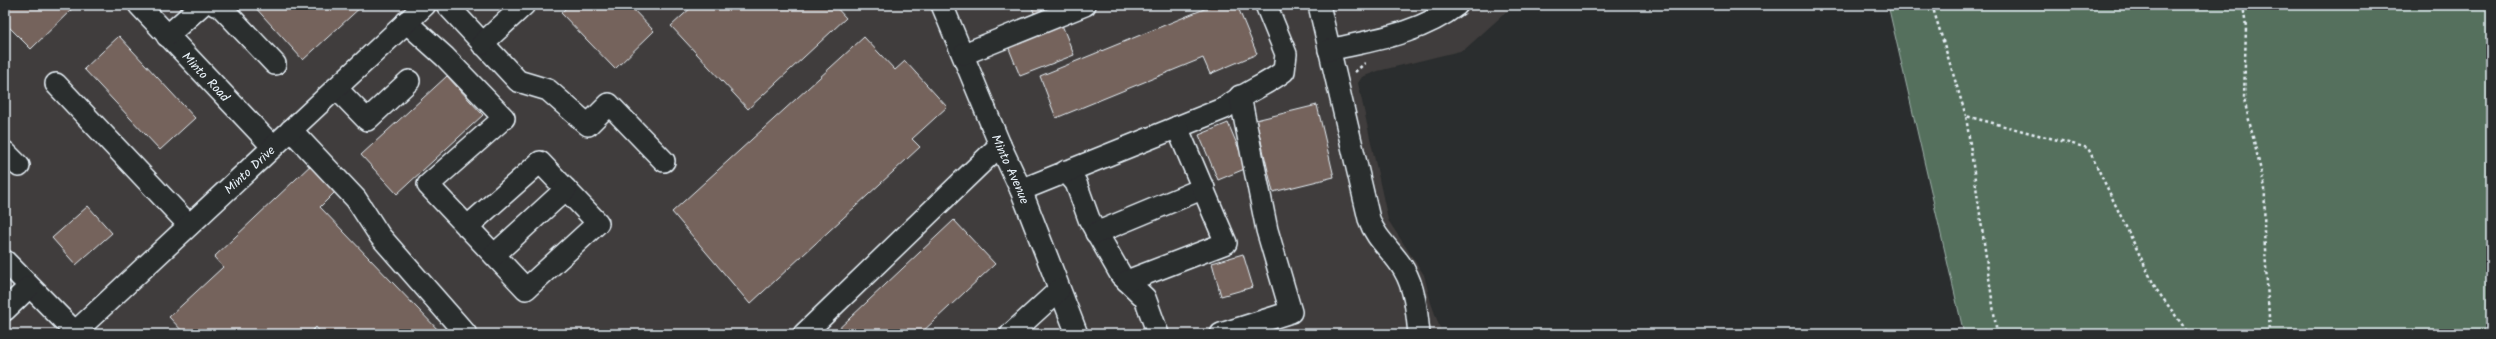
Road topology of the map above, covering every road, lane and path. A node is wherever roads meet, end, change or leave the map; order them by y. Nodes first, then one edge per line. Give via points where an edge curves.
1 (139, 5) edge
2 (202, 5) edge
3 (216, 5) edge
4 (424, 5) edge
5 (448, 5) edge
6 (524, 5) edge
7 (942, 5) edge
8 (1085, 5) edge
9 (1266, 5) edge
10 (1319, 5) edge
11 (1457, 5) edge
12 (1932, 5) edge
13 (2242, 5) edge
14 (406, 22) junction
15 (167, 36) junction
16 (482, 44) junction
17 (1329, 50) junction
18 (964, 54) junction
19 (1367, 62) dead end
20 (275, 64) dead end
21 (1352, 78) dead end
22 (409, 81) dead end
23 (56, 84) dead end
24 (336, 88) junction
25 (1240, 96) junction
26 (1966, 116) junction
27 (1177, 127) junction
28 (292, 130) junction
29 (1000, 145) junction
30 (273, 147) junction
31 (664, 161) dead end
32 (1066, 171) junction
33 (1204, 188) junction
34 (566, 189) junction
35 (1021, 190) junction
36 (189, 226) junction
37 (467, 226) junction
38 (1096, 233) junction
39 (494, 255) junction
40 (5, 261) edge
41 (1128, 281) junction
42 (29, 287) junction
43 (1059, 290) junction
44 (5, 310) edge
45 (74, 333) edge
46 (466, 334) edge
47 (804, 334) edge
48 (1011, 334) edge
49 (1077, 334) edge
50 (1158, 334) edge
51 (1221, 334) edge
52 (1419, 334) edge
53 (1997, 334) edge
54 (2189, 334) edge
55 (2270, 334) edge

1 - 15 street, Minto Road
2 - 15 street
3 - 20 street
4 - 14 street, Minto Drive
5 - 16 street
6 - 16 street
7 - 18 street, Minto Avenue
8 - 18 street
9 - 25 street via 1286,54 1284,71 1271,81
10 - 17 street
11 - 17 street via 1424,25 1389,37
12 - 26 path
13 - 55 path via 2246,27 2244,99 2265,188 2264,232
14 - 24 street, Minto Drive
14 - 37 street via 445,57 504,118 428,184
15 - 30 street, Minto Road
16 - 31 street via 518,81 548,90 588,125 609,104
17 - 52 street via 1372,230 1405,271 1413,295
18 - 29 street, Minto Avenue
19 - 21 path via 1358,68
22 - 24 street via 367,120
23 - 36 street
24 - 28 street, Minto Drive
25 - 27 street via 1225,108
25 - 51 street via 1267,230 1291,312
26 - 53 path
26 - 54 path via 2088,148 2156,289
27 - 32 street
27 - 33 street
28 - 30 street, Minto Drive
28 - 46 street via 356,200 380,236
29 - 35 street, Minto Avenue
29 - 47 street
30 - 36 street, Minto Drive
32 - 35 street
32 - 38 street via 1076,183
33 - 38 street
33 - 41 street via 1226,243
34 - 37 street via 540,162
34 - 39 street
34 - 39 street via 598,223 526,289
35 - 43 street, Minto Avenue
36 - 45 street, Minto Drive
37 - 39 street
38 - 41 street via 1121,275
40 - 42 street
41 - 50 street via 1145,298
42 - 44 street
42 - 45 street
43 - 48 street
43 - 49 street, Minto Avenue

